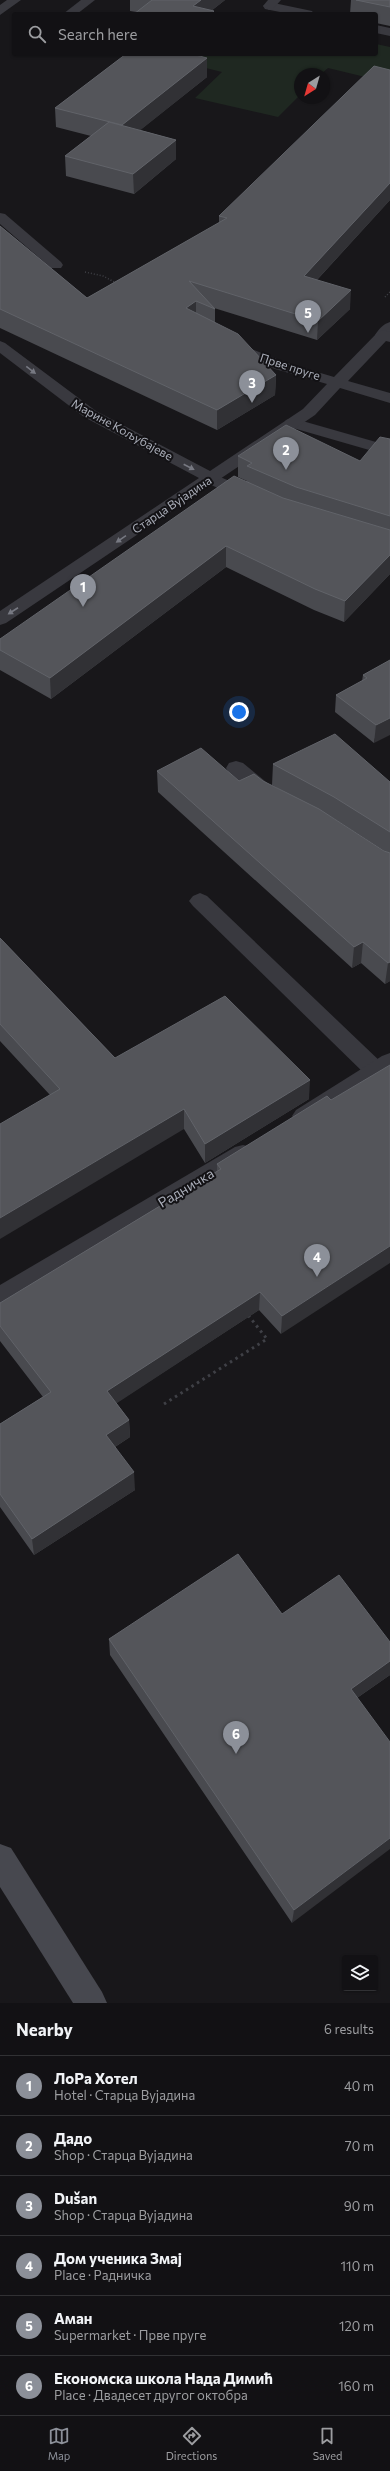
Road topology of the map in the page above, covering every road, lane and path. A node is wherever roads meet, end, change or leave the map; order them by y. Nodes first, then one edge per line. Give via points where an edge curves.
1 (15, 0) edge
2 (89, 0) edge
3 (258, 0) edge
4 (272, 3) edge
5 (0, 11) edge
6 (72, 12) edge
7 (301, 12) edge
8 (378, 29) edge
9 (390, 32) edge
10 (0, 217) edge
11 (56, 265) joint
12 (124, 287) edge
13 (388, 333) edge
14 (220, 341) edge
15 (0, 346) edge
16 (339, 383) junction
17 (390, 398) edge
18 (292, 423) junction
19 (390, 451) edge
20 (211, 478) junction
21 (264, 502) edge
22 (0, 619) edge
23 (236, 768) dead end
24 (286, 805) edge
25 (200, 901) dead end
26 (383, 1066) edge
27 (284, 1128) edge
28 (258, 1144) edge
29 (0, 1298) edge
30 (247, 1314) edge
31 (164, 1404) dead end
32 (0, 1859) edge
33 (91, 2003) edge

1 - 5 street
2 - 6 street
3 - 4 street
4 - 7 street
8 - 9 street
10 - 11 street
11 - 12 path via 69,270 96,274
13 - 16 street, Прве пруге
14 - 16 street, Прве пруге via 281,366
15 -> 20 street, Марине Кољубајеве via 90,414
16 - 17 street
16 - 18 street, Старца Вујадина via 318,405
18 - 19 street
18 - 20 street, Старца Вујадина
20 - 21 street, Марине Кољубајеве
20 -> 22 street, Старца Вујадина
23 - 24 street via 270,796
25 - 26 street
26 - 27 street
28 - 29 street, Радничка
30 - 31 path via 267,1338
32 - 33 main road

